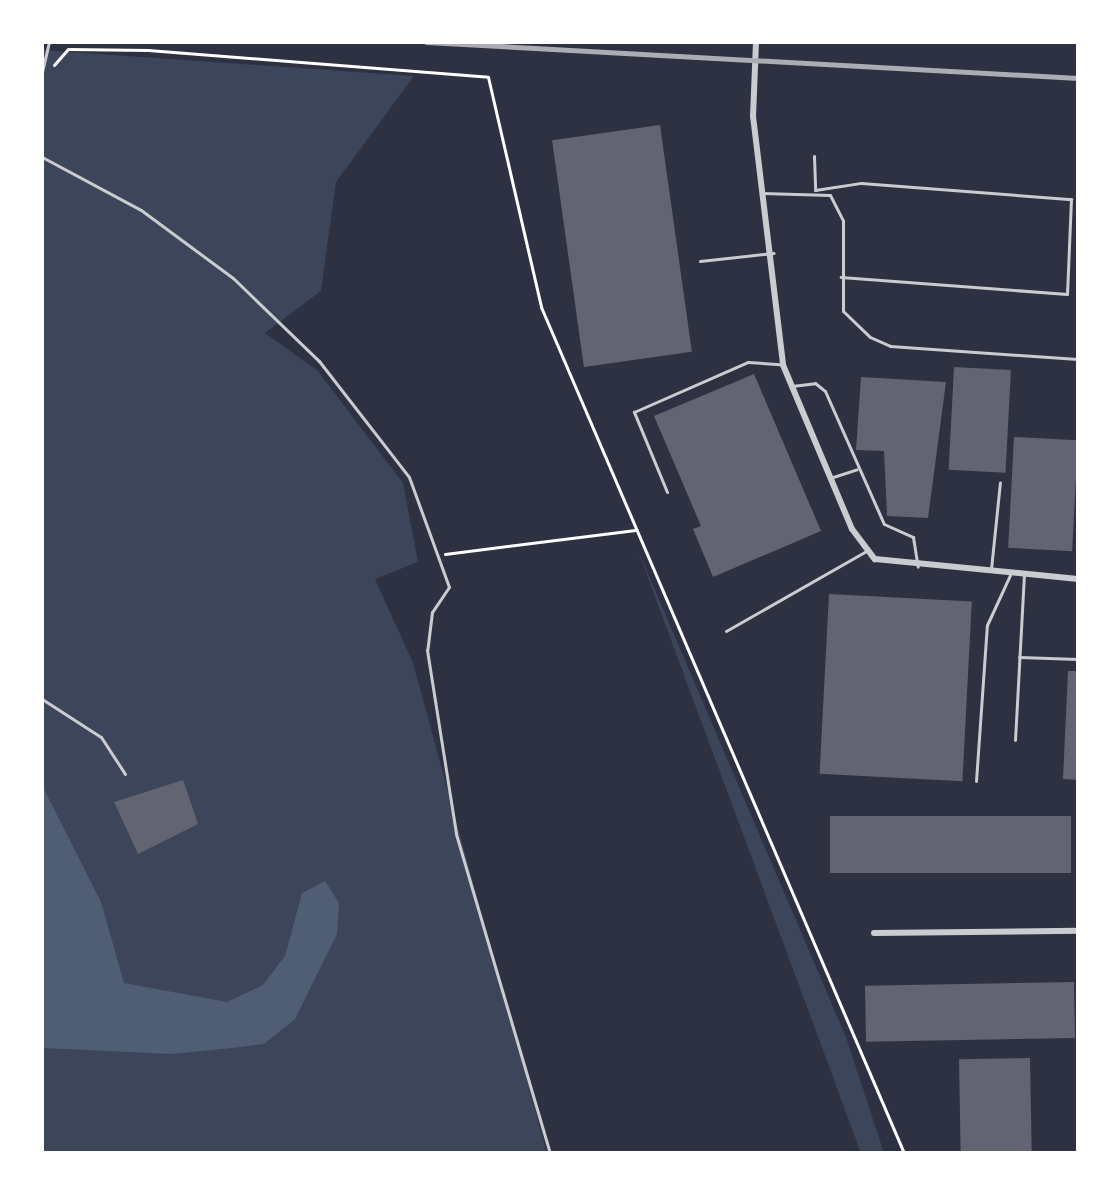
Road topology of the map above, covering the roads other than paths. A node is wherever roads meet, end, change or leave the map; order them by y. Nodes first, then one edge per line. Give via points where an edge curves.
1 (756, 42) edge
2 (48, 45) edge
3 (43, 64) edge
4 (42, 72) edge
5 (814, 156) dead end
6 (42, 157) edge
7 (815, 190) junction
8 (762, 193) junction
9 (774, 253) junction
10 (700, 261) dead end
11 (841, 277) junction
12 (1078, 359) edge
13 (783, 365) junction
14 (792, 386) junction
15 (859, 468) junction
16 (830, 478) junction
17 (1000, 482) dead end
18 (667, 492) dead end
19 (868, 550) junction
20 (918, 567) junction
21 (991, 573) junction
22 (1010, 575) junction
23 (1024, 576) junction
24 (1078, 579) edge
25 (726, 631) dead end
26 (1019, 657) junction
27 (1078, 659) edge
28 (42, 699) edge
29 (1015, 740) dead end
30 (125, 774) dead end
31 (976, 781) dead end
32 (1078, 931) edge
33 (874, 933) dead end
34 (550, 1153) edge

1 - 8 street
2 - 3 lane
3 - 4 lane
5 - 7 lane
6 - 34 lane via 153,218 233,278 319,361 409,477 449,587 432,612 427,650 456,834
7 - 8 lane
7 - 11 lane via 830,195 843,221
7 - 11 lane via 861,183 1071,199 1067,294
8 - 9 street
9 - 10 lane
9 - 13 street
11 - 12 lane via 843,311 890,346
13 - 14 street
13 - 18 lane via 748,362 634,412
14 - 15 lane via 815,383 825,391
14 - 16 street
15 - 16 lane
15 - 20 lane via 884,524 916,543
16 - 19 street
17 - 21 lane
19 - 20 street via 875,559
19 - 25 lane
20 - 21 street
21 - 22 street
22 - 23 street
22 - 31 lane via 987,625
23 - 24 street
23 - 26 lane
26 - 27 lane
26 - 29 lane
28 - 30 lane via 90,726
32 - 33 street

